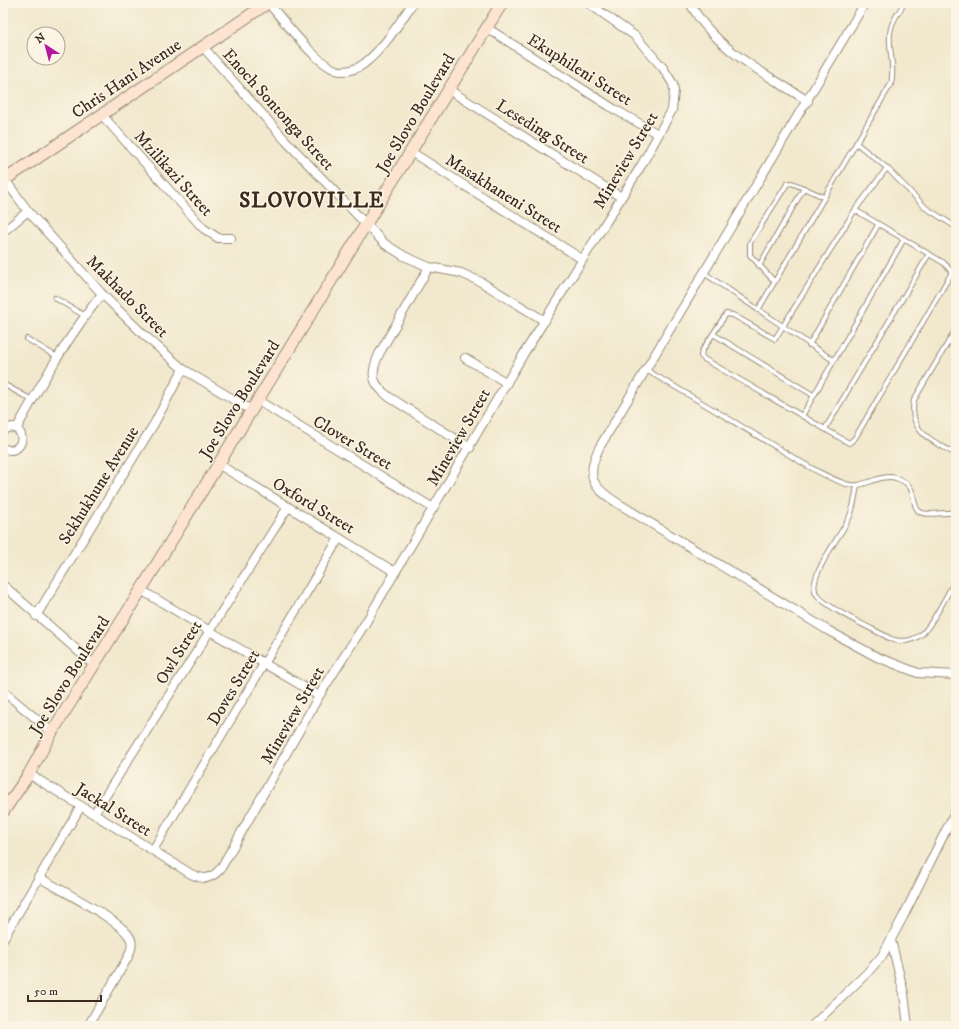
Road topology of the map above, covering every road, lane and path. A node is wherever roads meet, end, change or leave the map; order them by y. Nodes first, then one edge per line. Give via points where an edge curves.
1 (268, 3) edge
2 (413, 3) edge
3 (502, 3) edge
4 (588, 3) edge
5 (690, 3) edge
6 (864, 3) edge
7 (904, 3) edge
8 (487, 28) junction
9 (203, 47) junction
10 (449, 90) junction
11 (808, 101) junction
12 (102, 114) junction
13 (658, 134) junction
14 (856, 143) junction
15 (411, 152) junction
16 (887, 168) junction
17 (4, 180) edge
18 (804, 188) junction
19 (824, 196) junction
20 (621, 197) junction
21 (855, 210) junction
22 (28, 211) junction
23 (878, 224) junction
24 (366, 225) junction
25 (956, 227) edge
26 (3, 232) edge
27 (230, 238) dead end
28 (904, 239) junction
29 (929, 254) junction
30 (582, 260) junction
31 (759, 266) junction
32 (429, 267) junction
33 (704, 273) junction
34 (774, 281) junction
35 (102, 294) junction
36 (55, 298) dead end
37 (758, 310) junction
38 (84, 316) junction
39 (545, 321) junction
40 (783, 328) junction
41 (956, 329) edge
42 (713, 334) junction
43 (27, 339) dead end
44 (809, 345) junction
45 (57, 358) junction
46 (465, 358) dead end
47 (833, 360) junction
48 (184, 369) junction
49 (646, 370) junction
50 (507, 383) junction
51 (3, 384) edge
52 (813, 395) junction
53 (32, 400) junction
54 (257, 400) junction
55 (251, 410) junction
56 (802, 416) junction
57 (17, 428) junction
58 (3, 429) edge
59 (825, 429) junction
60 (3, 448) edge
61 (470, 448) junction
62 (956, 454) edge
63 (218, 464) junction
64 (857, 486) junction
65 (288, 508) junction
66 (433, 508) junction
67 (956, 513) edge
68 (339, 538) junction
69 (395, 572) junction
70 (956, 579) edge
71 (3, 585) edge
72 (142, 590) junction
73 (36, 616) junction
74 (209, 631) junction
75 (264, 664) junction
76 (94, 665) junction
77 (956, 675) edge
78 (3, 691) edge
79 (318, 696) junction
80 (52, 732) junction
81 (30, 774) junction
82 (81, 806) junction
83 (956, 810) edge
84 (3, 812) edge
85 (94, 814) junction
86 (153, 850) junction
87 (183, 869) joint
88 (38, 877) junction
89 (3, 938) edge
90 (891, 940) junction
91 (88, 1026) edge
92 (812, 1026) edge
93 (908, 1026) edge

1 - 2 street via 325,63 338,70 351,70 365,63 393,32
1 - 9 street, Chris Hani Avenue
3 - 8 street, Joe Slovo Boulevard
4 - 13 street, Mineview Street via 635,36 663,68 672,84 674,102
5 - 11 street via 715,37
6 - 11 street
7 - 14 lane via 891,28 891,84
8 - 10 street, Joe Slovo Boulevard
8 - 13 street, Ekuphileni Street
9 - 12 street, Chris Hani Avenue
9 - 24 street, Enoch Sontonga Street via 286,141
10 - 15 street, Joe Slovo Boulevard
10 - 20 street, Leseding Street
11 - 33 street
12 - 17 street, Chris Hani Avenue
12 - 27 street, Mzilikazi Street via 203,228 218,238
13 - 20 street, Mineview Street
14 - 16 lane
14 - 19 lane
15 - 24 street, Joe Slovo Boulevard
15 - 30 street, Masakhaneni Street
16 - 21 lane
16 - 25 lane via 926,208
17 - 22 street, Makhado Street
18 - 19 lane
18 - 31 lane
18 - 31 lane via 792,183 786,186 750,243 750,255
19 - 34 lane
20 - 30 street, Mineview Street
21 - 23 lane
21 - 40 lane
22 - 26 street
22 - 35 street, Makhado Street
23 - 28 lane
23 - 44 lane
24 - 32 street, Enoch Sontonga Street via 385,244
24 - 54 street, Joe Slovo Boulevard
28 - 29 lane
28 - 47 lane
29 - 59 lane
29 - 59 lane via 948,266 951,274 855,438 849,443
30 - 39 street, Mineview Street
31 - 34 lane
32 - 39 street, Enoch Sontonga Street via 461,273 481,282
32 - 61 street via 379,354 373,366 373,378 381,391 389,397
33 - 37 lane
33 - 49 street
34 - 37 lane
35 - 38 street
35 - 48 street, Makhado Street
36 - 38 lane
37 - 40 lane
38 - 45 street
39 - 50 street, Mineview Street
40 - 42 lane via 774,340 726,314
40 - 44 lane
41 - 62 lane via 914,400 913,407 913,417 919,430
42 - 52 lane
42 - 56 lane via 702,351 701,356 704,359
43 - 45 lane
44 - 47 lane
45 - 53 street
46 - 50 street
47 - 52 lane
48 - 55 street, Makhado Street
48 - 73 street, Sekhukhune Avenue via 154,424
49 - 64 lane via 810,467 846,484
49 - 77 street via 593,461 593,480 605,496 829,631 877,657 918,673
50 - 61 street, Mineview Street
51 - 53 lane
52 - 56 lane
53 - 57 street
54 - 55 street, Joe Slovo Boulevard
54 - 66 street, Clover Street
55 - 63 street, Joe Slovo Boulevard
56 - 59 lane
57 - 58 street via 9,426
57 - 60 street via 22,434 20,445 11,450
61 - 66 street, Mineview Street
63 - 65 street, Oxford Street
63 - 72 street, Joe Slovo Boulevard
64 - 67 lane via 894,477 909,484 919,511 926,514
64 - 70 lane via 850,517 817,573 814,585 817,595 831,606 891,639 906,641 924,632
65 - 68 street, Oxford Street
65 - 74 street, Owl Street
66 - 69 street, Mineview Street
68 - 69 street, Oxford Street
68 - 75 street, Doves Street
69 - 79 street, Mineview Street
71 - 73 street
72 - 74 street
72 - 76 street, Joe Slovo Boulevard
73 - 76 street
74 - 75 street
74 - 85 street, Owl Street
75 - 79 street
75 - 86 street, Doves Street
76 - 80 street, Joe Slovo Boulevard
78 - 80 street
79 - 87 street, Mineview Street via 294,743 221,868 207,879 199,878
80 - 81 street, Joe Slovo Boulevard
81 - 82 street, Jackal Street
81 - 84 street, Joe Slovo Boulevard
82 - 85 street, Jackal Street
82 - 88 street
83 - 90 street
85 - 86 street, Jackal Street
86 - 87 street, Jackal Street
88 - 89 street
88 - 91 street via 113,922 132,941 128,957
90 - 92 street via 867,973
90 - 93 street via 904,994

